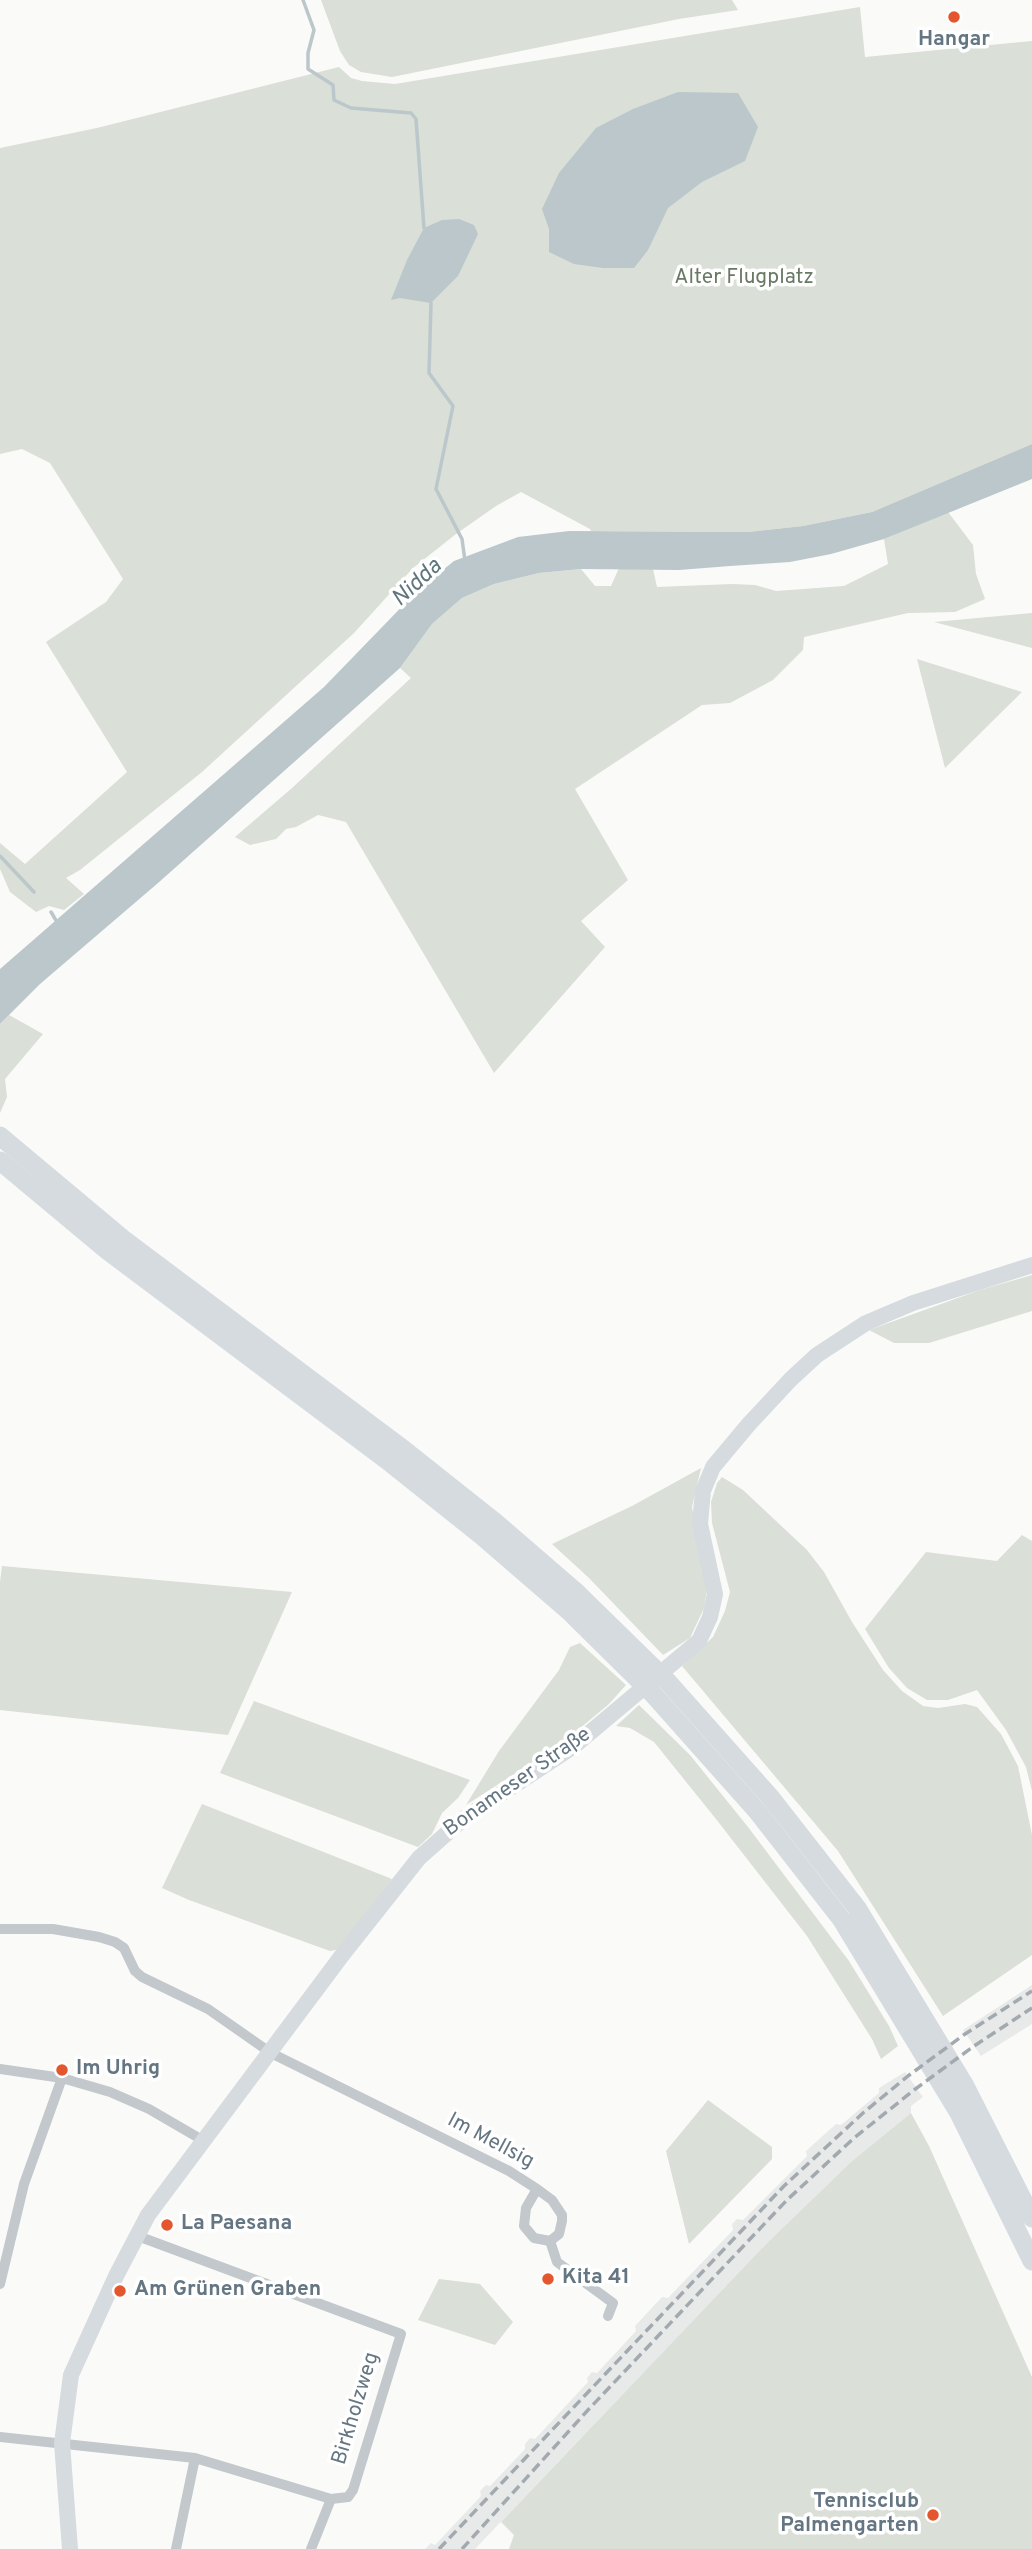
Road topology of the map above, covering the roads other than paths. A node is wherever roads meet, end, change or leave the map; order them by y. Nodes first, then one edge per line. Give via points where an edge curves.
1 (0, 1136) edge
2 (0, 1161) edge
3 (1032, 1265) edge
4 (0, 1929) edge
5 (271, 2053) junction
6 (0, 2069) edge
7 (62, 2078) junction
8 (204, 2141) junction
9 (537, 2189) junction
10 (1032, 2218) edge
11 (135, 2235) junction
12 (550, 2241) junction
13 (1032, 2261) edge
14 (0, 2284) edge
15 (607, 2316) dead end
16 (0, 2437) edge
17 (62, 2443) junction
18 (195, 2458) junction
19 (331, 2499) junction
20 (70, 2549) edge
21 (176, 2549) edge
22 (311, 2549) edge

1 - 10 highway via 144,1255 487,1516 577,1593 667,1681 771,1798 857,1908 965,2086
2 - 13 highway via 108,1251 481,1535 569,1611 652,1693 757,1811 842,1920 959,2113
3 - 5 street, Bonameser Straße via 900,1308 852,1331 791,1379 708,1475 700,1524 715,1594 707,1628 695,1646 574,1746 478,1808 433,1844 397,1884
4 - 5 street, Im Mellsig via 53,1929 115,1942 142,1977 208,2009
5 - 8 street, Bonameser Straße
5 - 9 street, Im Mellsig
6 - 7 street
7 - 8 street via 128,2099
7 - 14 street via 24,2184
8 - 11 street, Bonameser Straße
9 - 12 street, Im Mellsig via 562,2215 559,2234
9 - 12 street via 526,2208 524,2226 534,2238
11 - 17 street, Bonameser Straße via 71,2375
11 - 19 street, Birkholzweg via 401,2334 352,2490 348,2497
12 - 15 street via 557,2262 613,2304
16 - 17 street
17 - 18 street
17 - 20 street, Bonameser Straße
18 - 19 street
18 - 21 street
19 - 22 street

